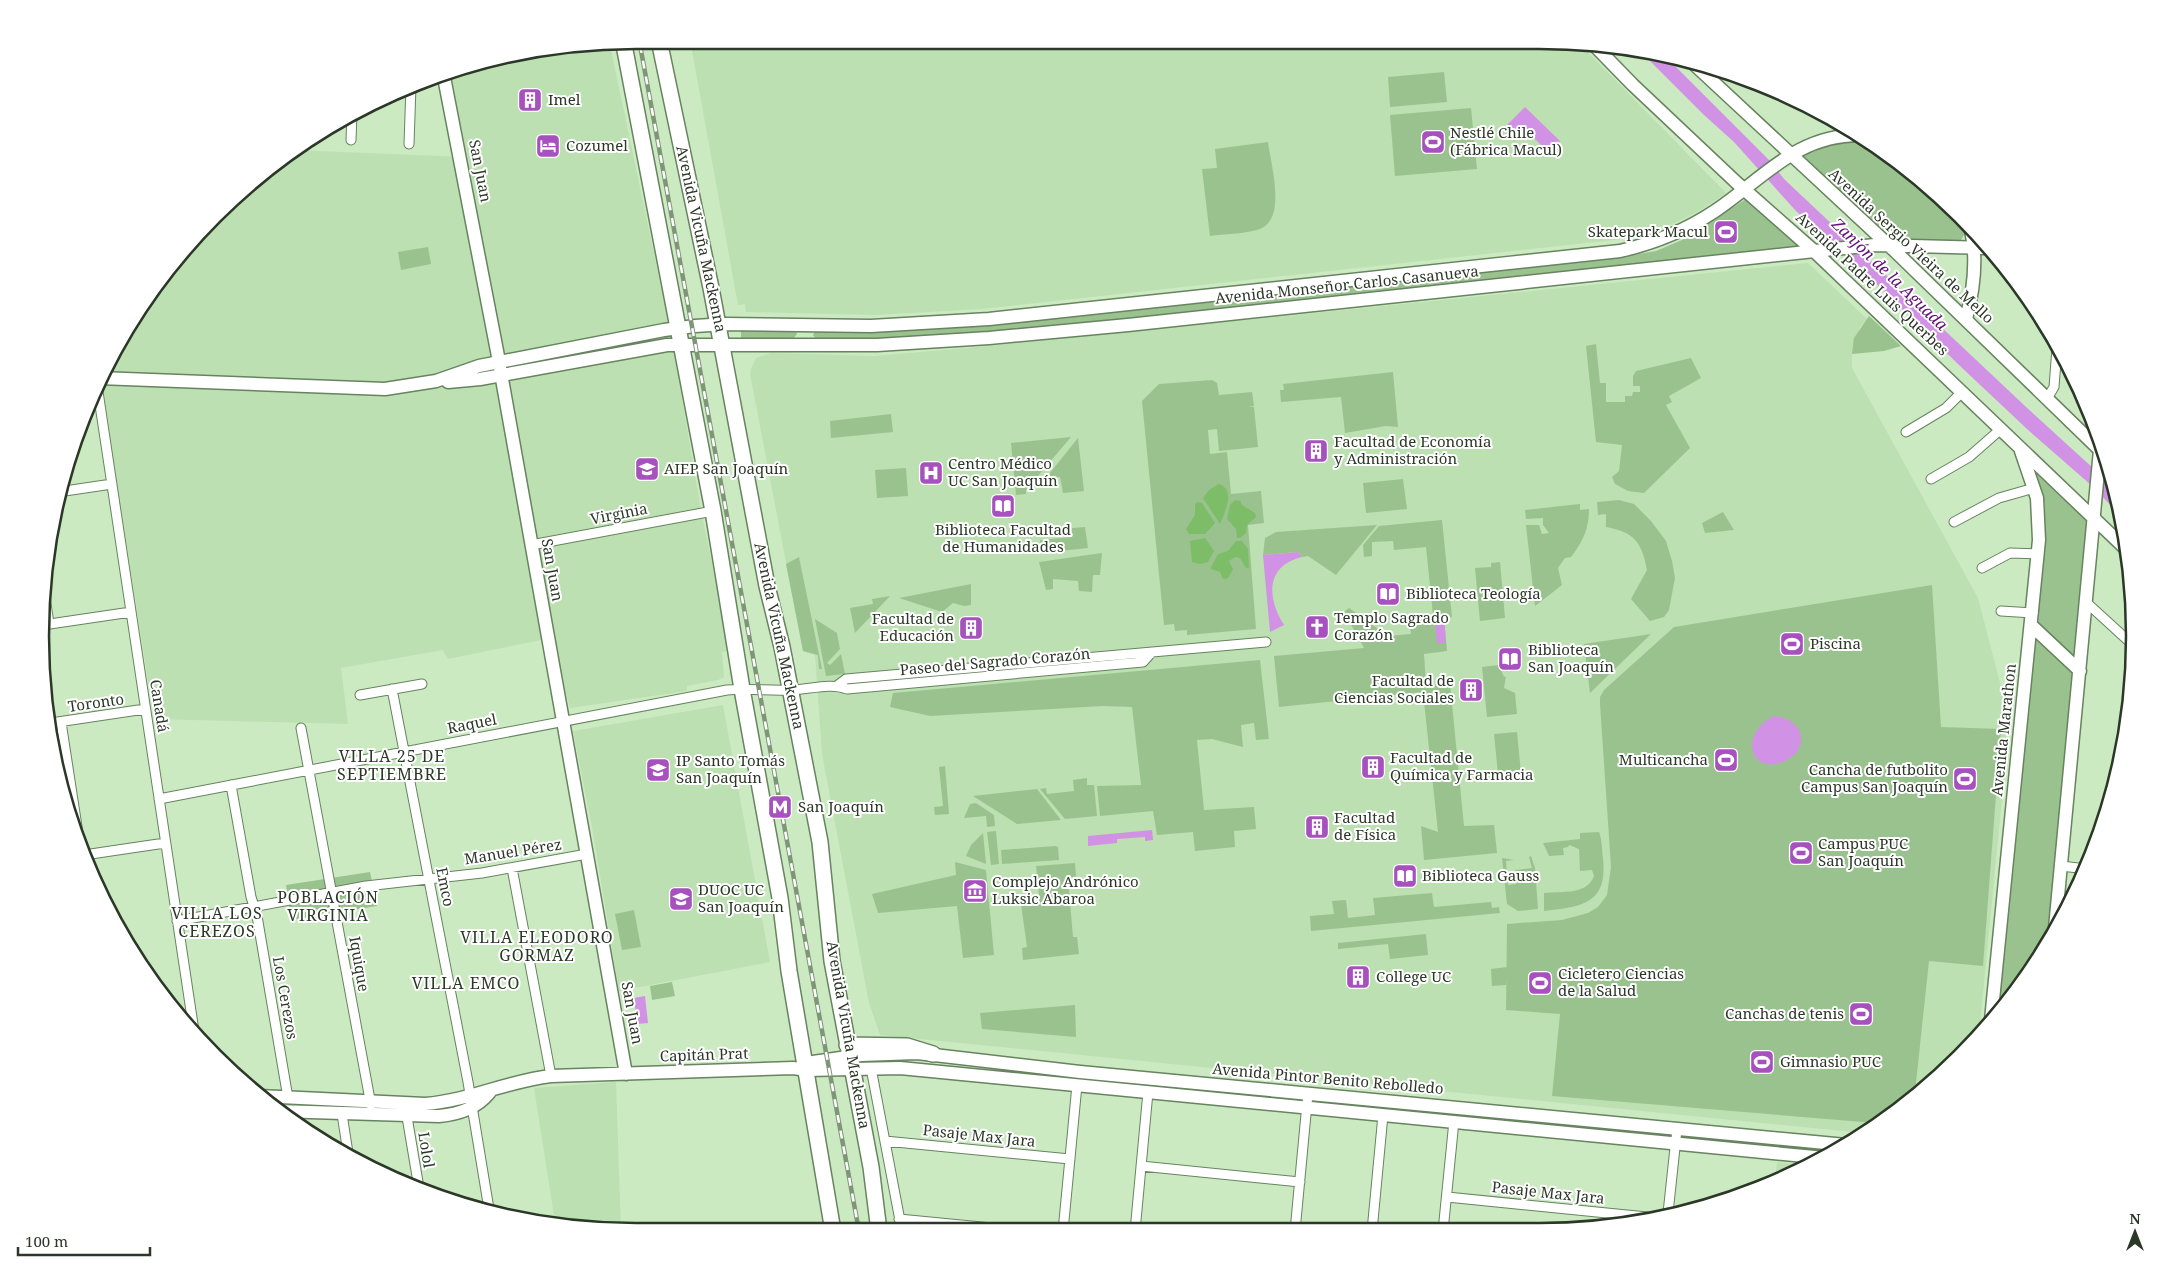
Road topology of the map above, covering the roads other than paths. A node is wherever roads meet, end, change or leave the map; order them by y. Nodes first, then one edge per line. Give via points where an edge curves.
1 (625, 49) edge
2 (661, 49) edge
3 (1602, 53) edge
4 (1703, 73) edge
5 (445, 81) edge
6 (411, 93) edge
7 (352, 122) edge
8 (1848, 137) edge
9 (351, 140) dead end
10 (409, 144) dead end
11 (1786, 158) junction
12 (1745, 190) junction
13 (1969, 237) edge
14 (1974, 242) edge
15 (1888, 245) junction
16 (1819, 250) junction
17 (1966, 320) junction
18 (712, 325) junction
19 (677, 328) junction
20 (680, 345) junction
21 (715, 345) junction
22 (2057, 359) edge
23 (500, 369) junction
24 (108, 378) edge
25 (1962, 392) junction
26 (2048, 397) junction
27 (99, 398) edge
28 (2001, 429) junction
29 (1906, 432) dead end
30 (2091, 436) edge
31 (2018, 446) junction
32 (2100, 464) edge
33 (1931, 479) dead end
34 (112, 484) junction
35 (2034, 488) junction
36 (67, 491) edge
37 (713, 511) junction
38 (2095, 512) junction
39 (1954, 522) dead end
40 (2114, 537) junction
41 (2118, 541) edge
42 (531, 545) junction
43 (2092, 545) junction
44 (2038, 554) junction
45 (1982, 568) dead end
46 (2087, 603) junction
47 (2001, 611) dead end
48 (131, 612) junction
49 (2032, 619) junction
50 (49, 624) edge
51 (2126, 639) edge
52 (1266, 642) dead end
53 (2080, 671) junction
54 (422, 684) dead end
55 (392, 689) junction
56 (742, 689) junction
57 (791, 690) junction
58 (360, 695) dead end
59 (146, 710) junction
60 (563, 721) junction
61 (61, 722) junction
62 (56, 723) edge
63 (301, 728) dead end
64 (404, 752) junction
65 (309, 770) junction
66 (231, 785) junction
67 (159, 799) junction
68 (73, 803) edge
69 (166, 844) junction
70 (91, 854) edge
71 (587, 854) junction
72 (2061, 866) junction
73 (512, 868) junction
74 (2079, 868) edge
75 (429, 878) junction
76 (332, 892) junction
77 (254, 907) junction
78 (2056, 914) edge
79 (177, 921) junction
80 (1992, 1009) edge
81 (192, 1021) edge
82 (933, 1054) joint
83 (850, 1057) junction
84 (954, 1057) junction
85 (805, 1067) junction
86 (871, 1068) junction
87 (953, 1073) junction
88 (626, 1074) junction
89 (551, 1076) junction
90 (1077, 1085) junction
91 (1148, 1092) junction
92 (1308, 1093) junction
93 (273, 1097) edge
94 (288, 1098) junction
95 (471, 1102) junction
96 (1307, 1107) junction
97 (371, 1109) junction
98 (293, 1112) edge
99 (342, 1114) junction
100 (1383, 1115) junction
101 (407, 1117) junction
102 (1454, 1122) junction
103 (1677, 1129) junction
104 (885, 1141) junction
105 (1676, 1143) junction
106 (1835, 1144) edge
107 (347, 1148) edge
108 (1811, 1157) edge
109 (1070, 1159) junction
110 (1141, 1166) junction
111 (417, 1181) edge
112 (1300, 1182) junction
113 (1447, 1197) junction
114 (488, 1204) edge
115 (1669, 1208) edge
116 (1632, 1215) edge
117 (899, 1219) junction
118 (832, 1223) edge
119 (878, 1223) edge
120 (900, 1223) edge
121 (940, 1223) edge
122 (1064, 1223) edge
123 (1135, 1223) edge
124 (1296, 1223) edge
125 (1373, 1223) edge
126 (1444, 1223) edge

1 - 19 main road
2 - 18 main road, Avenida Vicuña Mackenna
3 - 12 main road, Avenida Padre Luis Querbes
4 - 11 main road, Avenida Sergio Vieira de Mello
5 - 23 main road, San Juan
6 - 10 street
7 - 9 street
8 - 11 main road, Avenida Monseñor Carlos Casanueva via 1828,138
11 - 12 main road, Avenida Monseñor Carlos Casanueva
11 - 15 main road, Avenida Sergio Vieira de Mello
12 - 16 main road, Avenida Padre Luis Querbes
12 - 18 main road, Avenida Monseñor Carlos Casanueva via 1672,236 1620,251 988,319 871,326
13 - 15 main road, Avenida Monseñor Carlos Casanueva
14 - 17 main road via 1973,284
15 - 16 main road, Avenida Monseñor Carlos Casanueva
15 - 17 main road, Avenida Sergio Vieira de Mello
16 - 21 main road, Avenida Monseñor Carlos Casanueva via 989,338 883,344
16 - 25 main road, Avenida Padre Luis Querbes
17 - 26 main road, Avenida Sergio Vieira de Mello
18 - 19 main road, Avenida Monseñor Carlos Casanueva
18 - 21 main road, Avenida Vicuña Mackenna
19 - 20 main road
19 - 23 main road, Avenida Monseñor Carlos Casanueva
20 - 21 main road, Avenida Monseñor Carlos Casanueva
20 - 23 main road, Avenida Monseñor Carlos Casanueva
20 - 37 main road
21 - 57 main road, Avenida Vicuña Mackenna
22 - 26 street via 2054,387
23 - 24 main road via 453,381 372,389
23 - 42 main road, San Juan
25 - 28 main road, Avenida Padre Luis Querbes
25 - 29 street via 1946,408
26 - 30 main road, Avenida Sergio Vieira de Mello
27 - 34 street, Canadá
28 - 31 main road, Avenida Padre Luis Querbes
28 - 33 street via 1969,457
31 - 35 main road, Avenida Marathon
31 - 38 main road, Avenida Padre Luis Querbes
32 - 38 main road
34 - 36 street
34 - 48 street, Canadá
35 - 39 street via 1999,498
35 - 44 main road, Avenida Marathon via 2039,516
37 - 42 street, Virginia
37 - 56 main road
38 - 40 main road, Avenida Padre Luis Querbes
38 - 43 main road
40 - 41 main road, Avenida Padre Luis Querbes
40 - 43 main road
42 - 60 main road, San Juan
43 - 46 main road
44 - 45 street via 2010,553
44 - 49 main road, Avenida Marathon
46 - 51 street
46 - 53 main road
47 - 49 street
48 - 50 street
48 - 59 street, Canadá
49 - 53 main road
49 - 80 main road, Avenida Marathon
52 - 57 street, Paseo del Sagrado Corazón via 1152,652 1143,662 847,689 838,685
53 - 72 main road
54 - 55 street
55 - 58 street
55 - 64 street, Emco
56 - 57 street, Raquel
56 - 60 street, Raquel
56 - 85 main road via 780,898
57 - 83 main road, Avenida Vicuña Mackenna via 822,851 832,961
59 - 61 street, Toronto
59 - 67 street, Canadá
60 - 64 street, Raquel
60 - 71 main road, San Juan
61 - 62 street, Toronto
61 - 68 street
63 - 65 street, Iquique
64 - 65 street, Raquel
64 - 75 street, Emco
65 - 66 street, Raquel
65 - 76 street, Iquique
66 - 67 street, Raquel
66 - 77 street, Los Cerezos
67 - 69 street, Canadá
69 - 70 street
69 - 79 street, Canadá
71 - 73 street, Manuel Pérez
71 - 88 main road, San Juan
72 - 74 street
72 - 78 main road
73 - 75 street, Manuel Pérez
73 - 89 street
75 - 76 street, Manuel Pérez
75 - 95 street, Emco
76 - 77 street, Manuel Pérez
76 - 97 street, Iquique
77 - 79 street, Manuel Pérez
77 - 94 street, Los Cerezos
79 - 81 street, Canadá
82 - 83 main road via 907,1046
82 - 84 main road, Avenida Pintor Benito Rebolledo
83 - 85 main road, Avenida Pintor Benito Rebolledo
83 - 86 main road, Avenida Pintor Benito Rebolledo
83 - 119 main road, Avenida Vicuña Mackenna via 874,1182
84 - 87 main road
84 - 92 main road, Avenida Pintor Benito Rebolledo
85 - 88 main road, Capitán Prat
85 - 118 main road
86 - 87 main road, Avenida Pintor Benito Rebolledo
86 - 104 street
87 - 90 main road, Avenida Pintor Benito Rebolledo
88 - 89 main road, Capitán Prat
89 - 95 main road, Capitán Prat via 524,1080
90 - 91 main road, Avenida Pintor Benito Rebolledo
90 - 109 street
91 - 96 main road, Avenida Pintor Benito Rebolledo
91 - 110 street
92 - 96 street
92 - 103 main road, Avenida Pintor Benito Rebolledo
93 - 94 main road, Capitán Prat
94 - 97 main road, Capitán Prat
95 - 97 main road, Capitán Prat
95 - 101 main road, Capitán Prat via 449,1115
95 - 114 street, Emco
96 - 100 main road, Avenida Pintor Benito Rebolledo
96 - 112 street
97 - 99 main road, Capitán Prat
97 - 101 main road, Capitán Prat
98 - 99 main road, Capitán Prat
99 - 107 street
100 - 102 main road, Avenida Pintor Benito Rebolledo
100 - 125 street
101 - 111 street, Lolol
102 - 105 main road, Avenida Pintor Benito Rebolledo
102 - 113 street
103 - 105 street
103 - 106 main road, Avenida Pintor Benito Rebolledo
104 - 109 street, Pasaje Max Jara
104 - 117 street
105 - 108 main road, Avenida Pintor Benito Rebolledo
105 - 115 street
109 - 122 street
110 - 112 street
110 - 123 street
112 - 124 street
113 - 116 street, Pasaje Max Jara
113 - 126 street
117 - 120 street
117 - 121 street

